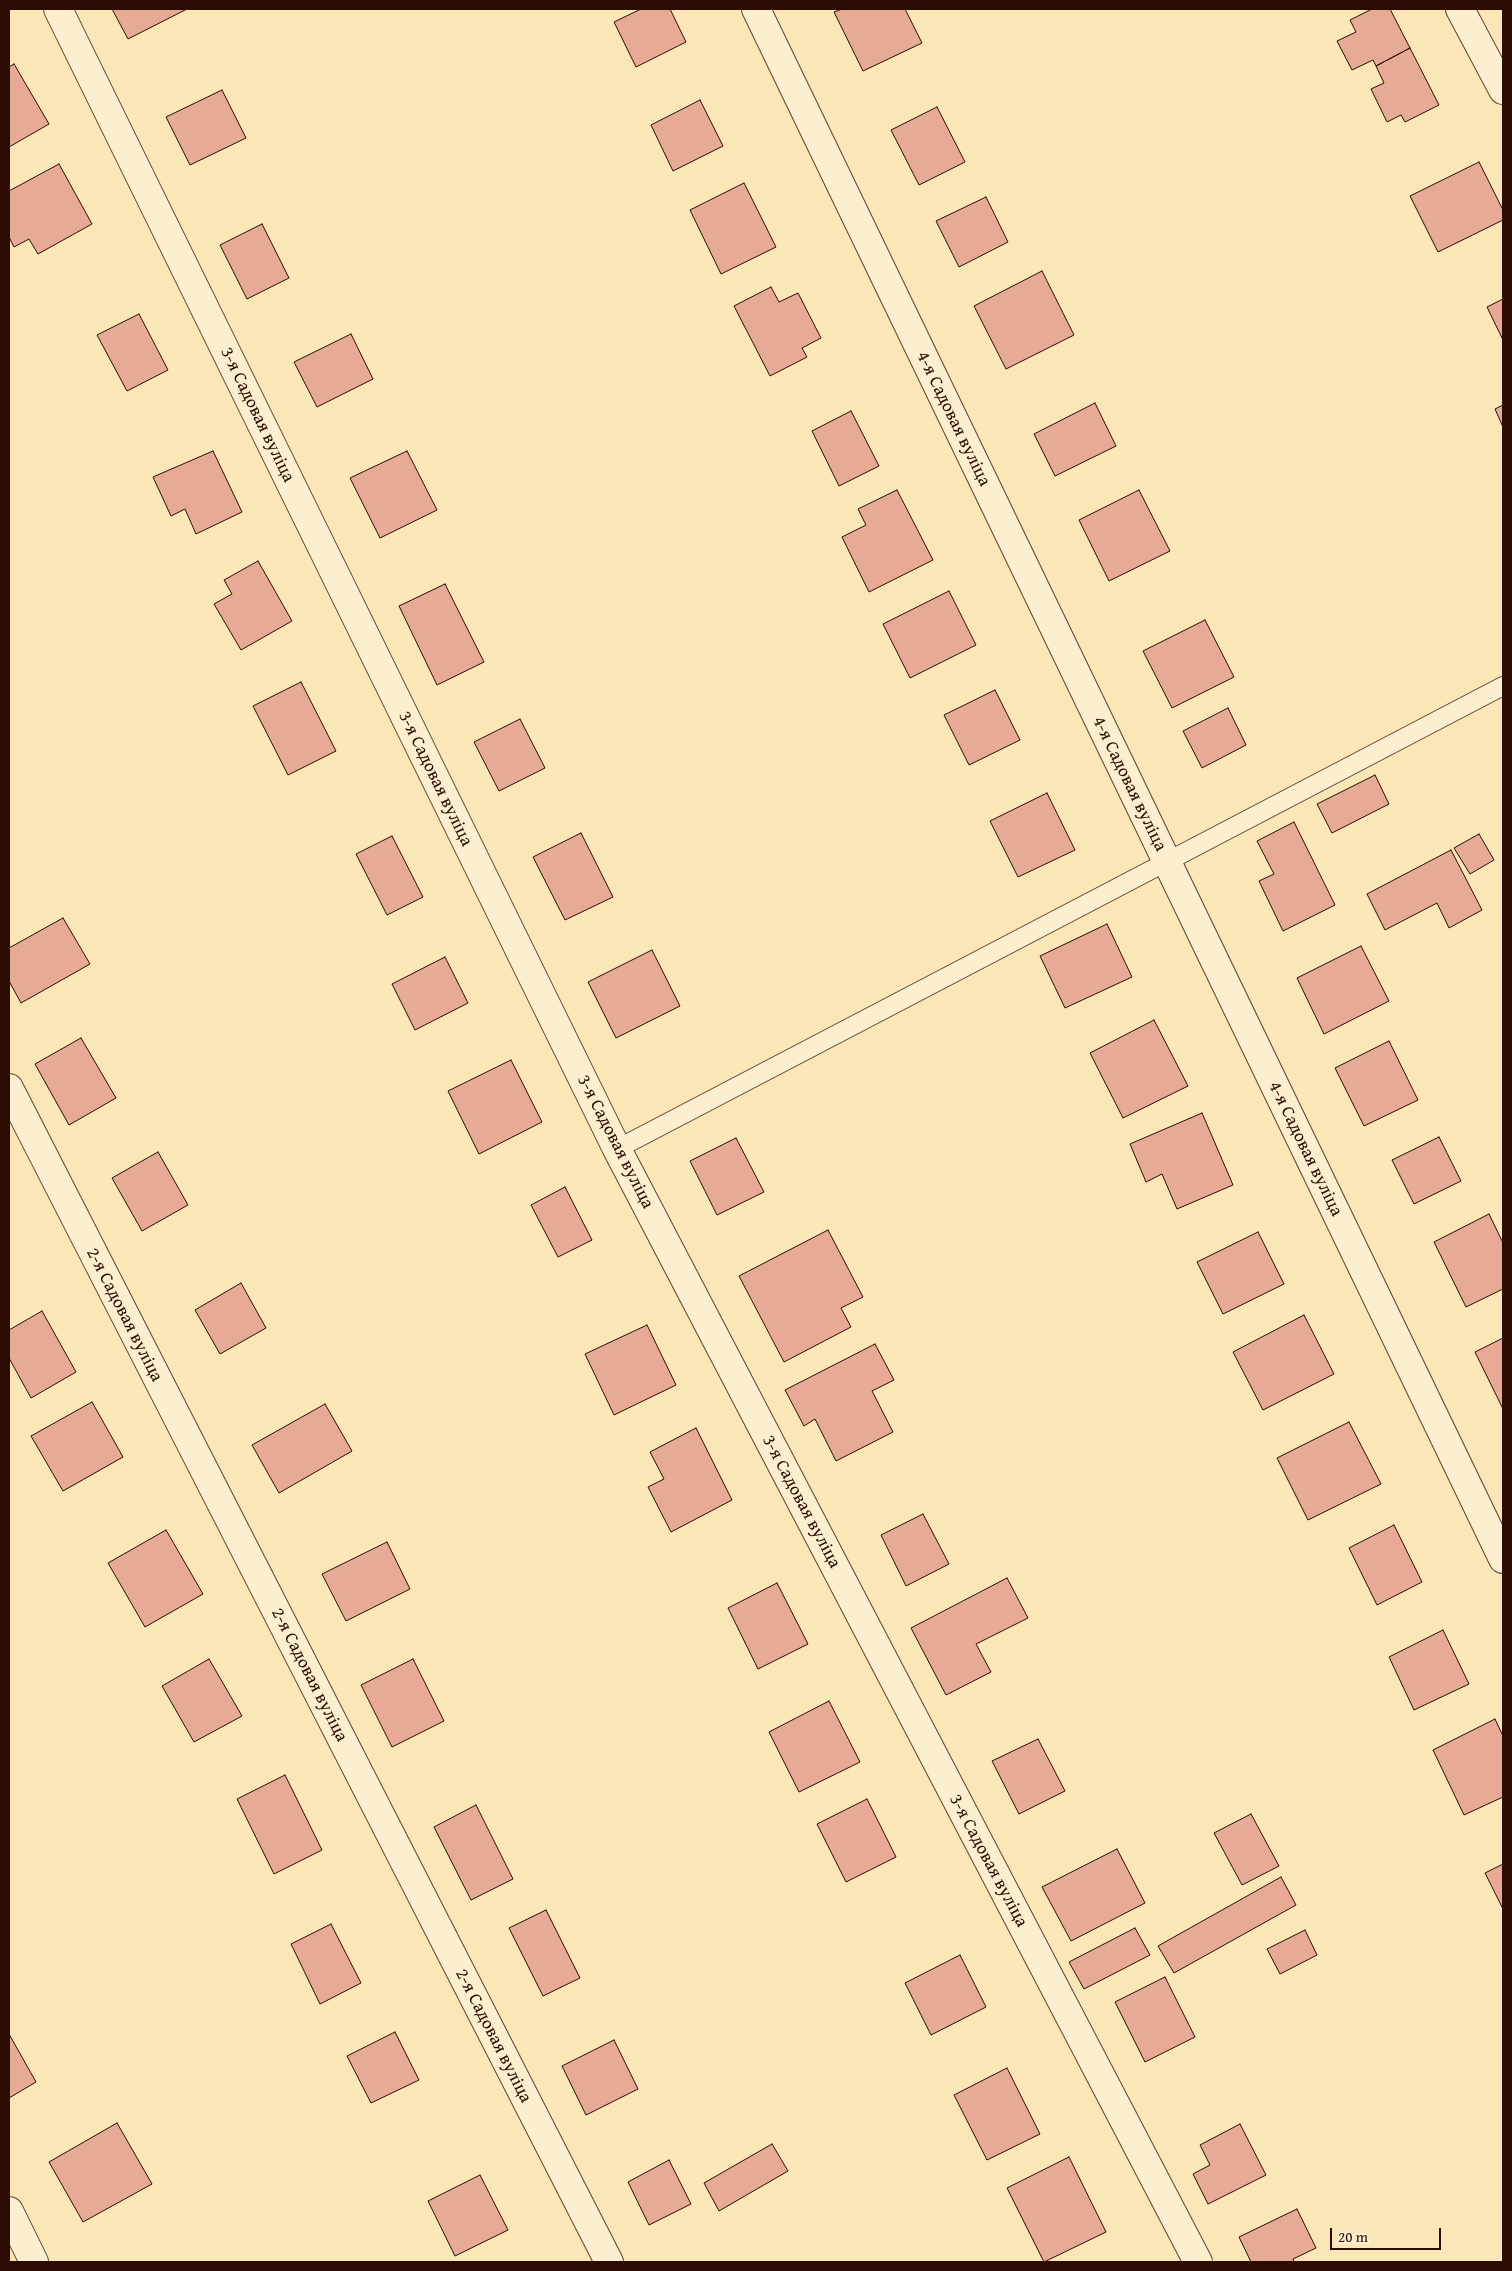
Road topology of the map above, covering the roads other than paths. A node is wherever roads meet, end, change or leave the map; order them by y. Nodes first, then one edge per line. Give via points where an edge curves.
1 (58, 9) edge
2 (756, 9) edge
3 (1460, 9) edge
4 (1503, 90) edge
5 (1503, 686) edge
6 (1167, 862) junction
7 (9, 1088) edge
8 (617, 1149) junction
9 (1503, 1559) edge
10 (9, 2210) edge
11 (34, 2262) edge
12 (609, 2262) edge
13 (1198, 2262) edge

1 - 8 street, 3-я Садовая вуліца
2 - 6 street, 4-я Садовая вуліца
3 - 4 street
5 - 6 lane
6 - 8 lane
6 - 9 street, 4-я Садовая вуліца
7 - 12 street, 2-я Садовая вуліца
8 - 13 street, 3-я Садовая вуліца
10 - 11 street

